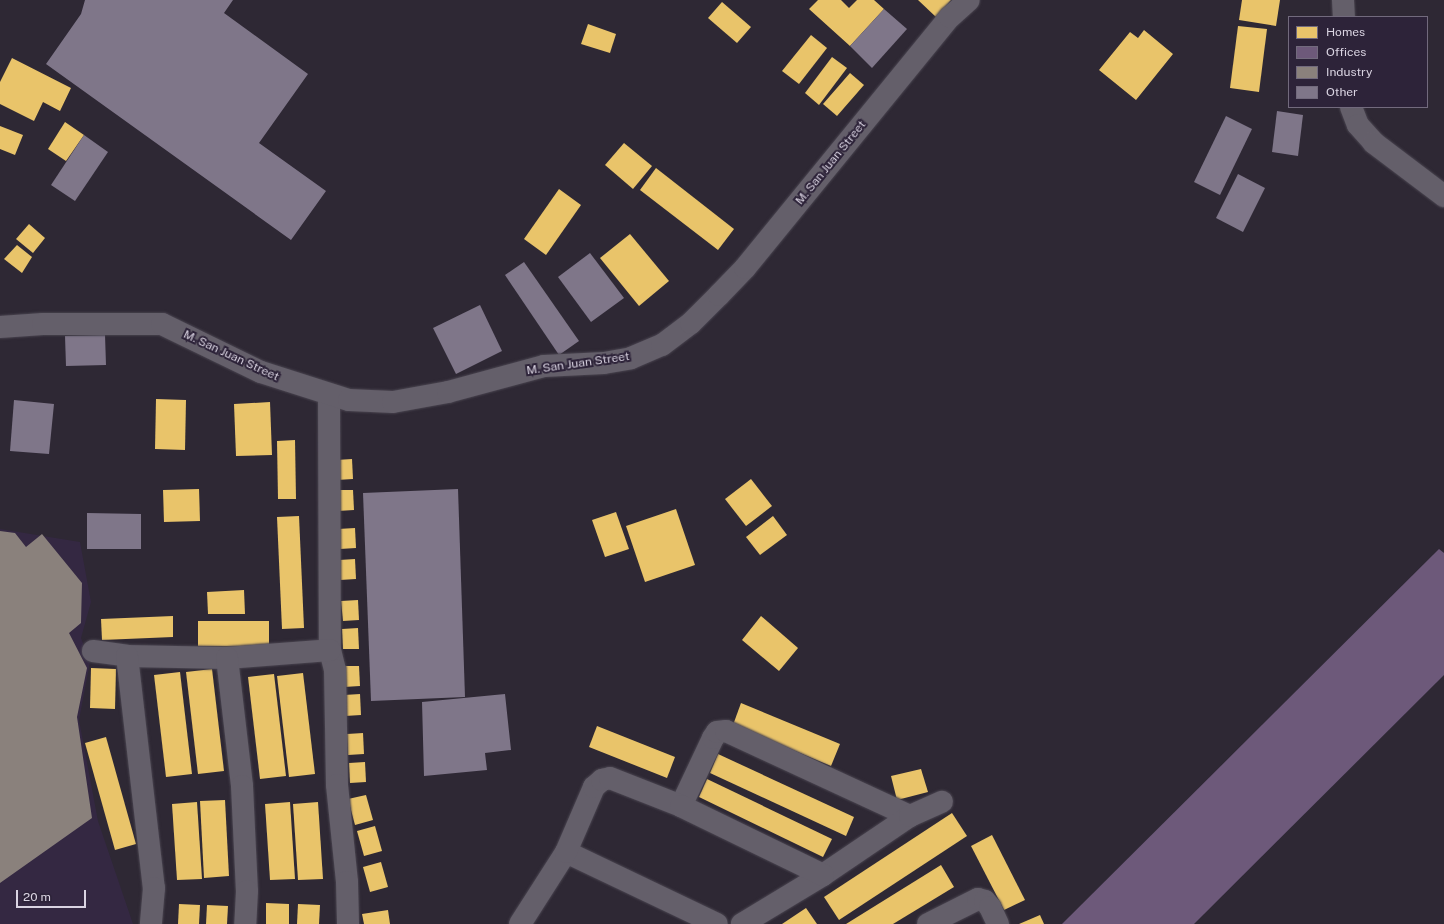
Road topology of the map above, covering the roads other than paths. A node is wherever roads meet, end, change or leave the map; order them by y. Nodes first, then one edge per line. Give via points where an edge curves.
1 (969, 0) edge
2 (1343, 0) edge
3 (1344, 16) edge
4 (1351, 108) edge
5 (1444, 196) edge
6 (0, 326) edge
7 (329, 395) junction
8 (330, 650) junction
9 (93, 651) dead end
10 (126, 656) junction
11 (227, 658) junction
12 (942, 802) dead end
13 (681, 806) junction
14 (910, 816) junction
15 (566, 852) junction
16 (823, 875) junction
17 (151, 924) edge
18 (245, 924) edge
19 (348, 924) edge
20 (520, 924) edge
21 (717, 924) edge
22 (742, 924) edge
23 (928, 924) edge
24 (998, 924) edge

1 - 7 street, M. San Juan Street via 950,17 745,268 691,323 662,345 631,358 604,363 544,366 448,392 393,402 348,400
2 - 3 street
4 - 5 street via 1358,125 1374,143
6 - 7 street, M. San Juan Street via 162,324 261,372
7 - 8 street
8 - 11 street
8 - 19 street via 335,670 338,785 347,882
9 - 10 street
10 - 11 street
10 - 17 street via 154,888
11 - 18 street via 242,786 247,891
12 - 14 street
13 - 14 street via 713,738 717,732 726,731
13 - 15 street via 610,778 602,780 594,787
13 - 16 street
14 - 16 street
15 - 20 street
15 - 21 street
16 - 22 street
23 - 24 street via 978,899 985,901 990,907

